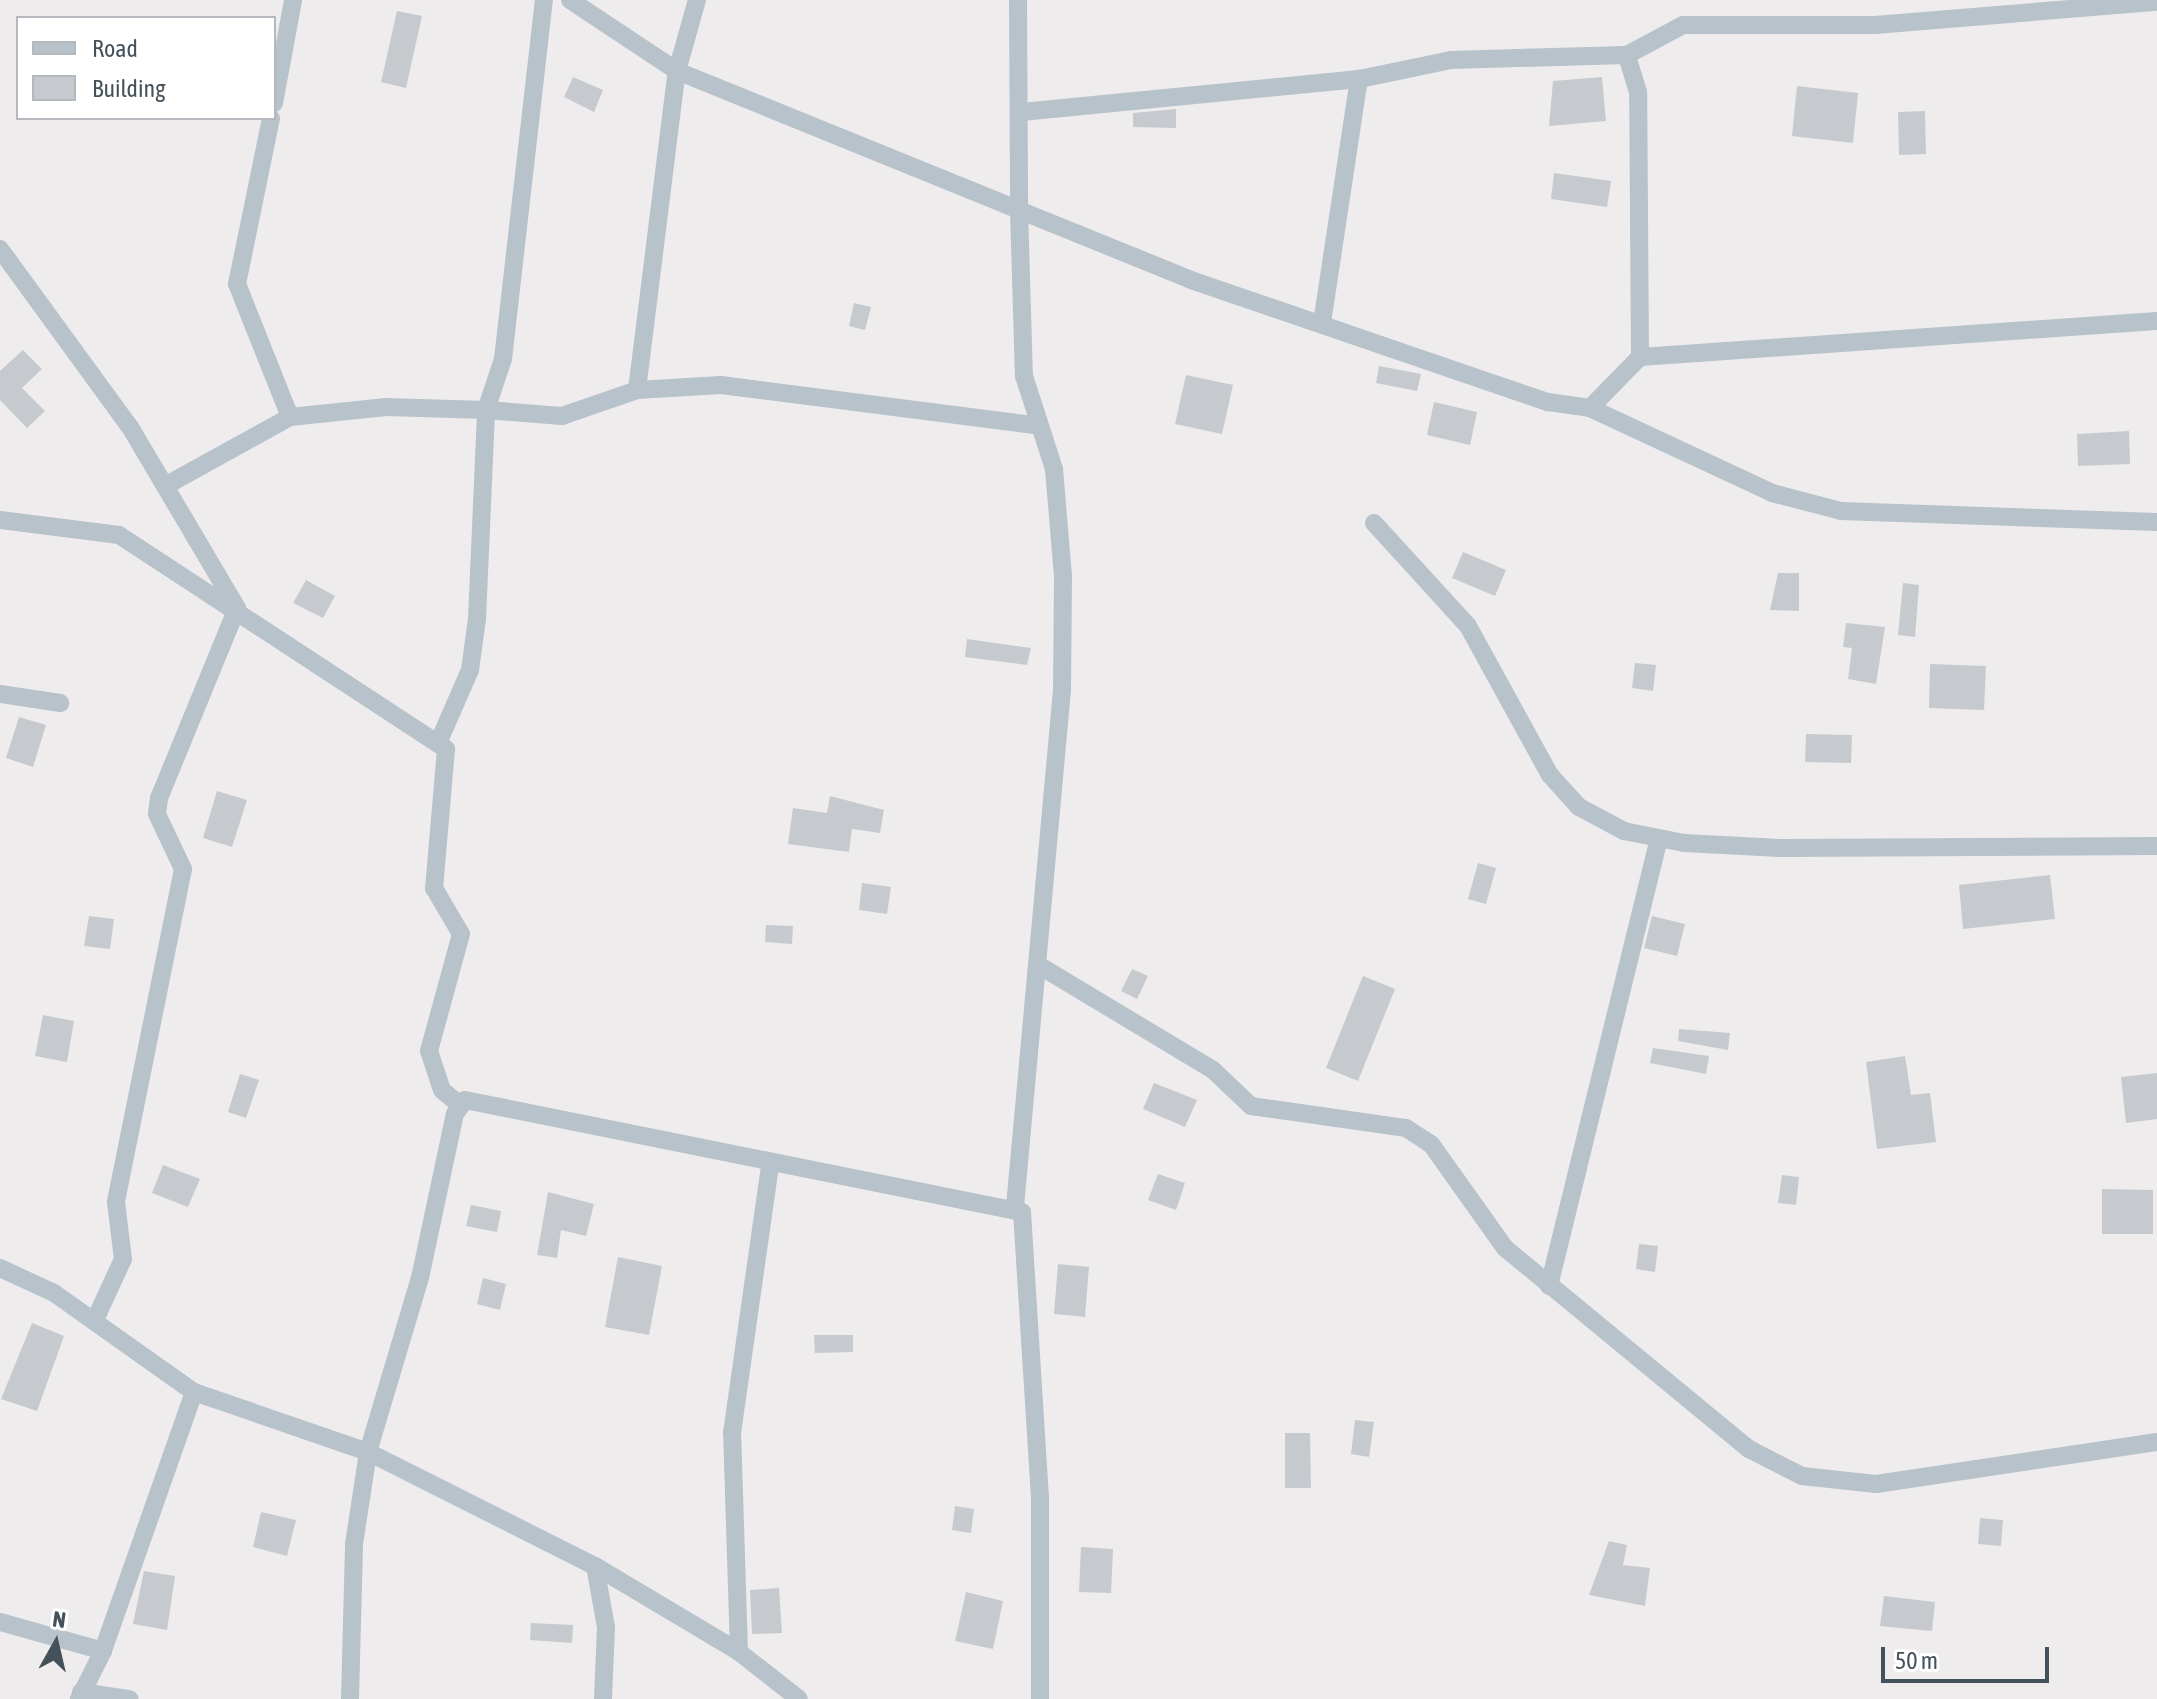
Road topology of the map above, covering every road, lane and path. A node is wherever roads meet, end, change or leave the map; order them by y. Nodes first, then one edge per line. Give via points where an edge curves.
1 (293, 0) edge
2 (544, 0) edge
3 (570, 0) edge
4 (697, 0) edge
5 (1018, 0) edge
6 (2157, 2) edge
7 (1627, 55) junction
8 (677, 71) junction
9 (1359, 79) junction
10 (276, 92) edge
11 (1022, 112) junction
12 (271, 120) edge
13 (1019, 210) junction
14 (0, 249) edge
15 (2157, 321) edge
16 (1322, 323) junction
17 (1640, 357) junction
18 (637, 390) junction
19 (1590, 408) junction
20 (486, 410) junction
21 (290, 417) junction
22 (1034, 425) junction
23 (165, 486) junction
24 (0, 520) edge
25 (2157, 522) edge
26 (1374, 523) dead end
27 (237, 608) junction
28 (0, 694) edge
29 (60, 703) dead end
30 (439, 741) junction
31 (1659, 838) junction
32 (2157, 846) edge
33 (1040, 966) junction
34 (460, 1105) junction
35 (770, 1166) junction
36 (1015, 1206) junction
37 (0, 1268) edge
38 (1549, 1286) junction
39 (95, 1320) junction
40 (194, 1392) junction
41 (2157, 1442) edge
42 (368, 1452) junction
43 (595, 1566) junction
44 (0, 1622) edge
45 (103, 1651) junction
46 (739, 1652) junction
47 (80, 1696) edge
48 (129, 1699) edge
49 (350, 1699) edge
50 (603, 1699) edge
51 (799, 1699) edge
52 (1040, 1699) edge

1 - 10 street
2 - 20 street via 503,359
3 - 8 street
4 - 8 street
5 - 11 street
6 - 7 street via 1875,25 1683,25
7 - 9 street via 1451,60
7 - 17 street via 1638,92
8 - 13 street
8 - 18 street
9 - 11 street
9 - 16 street
11 - 13 street
12 - 21 street via 237,284
13 - 16 street via 1191,280
13 - 22 street via 1024,376
14 - 23 street
15 - 17 street
16 - 19 street via 1548,402
17 - 19 street
18 - 20 street via 562,416
18 - 22 street via 721,385
19 - 25 street via 1772,493 1841,511
20 - 21 street via 386,407
20 - 30 street via 470,670
21 - 23 street
22 - 33 street via 1054,469 1063,576
23 - 27 street
24 - 27 street via 119,535
26 - 31 street via 1468,626 1550,775 1579,807 1624,831
27 - 30 street
27 - 39 street via 159,798 157,814 183,869 116,1202 123,1259
28 - 29 street
30 - 34 street via 449,765 434,888 461,934 429,1051 442,1090
31 - 32 street via 1781,848
31 - 38 street
33 - 36 street
33 - 38 street via 1213,1070 1251,1106 1406,1128 1431,1144 1505,1248
34 - 35 street via 484,1102
34 - 42 street
35 - 36 street
35 - 46 street via 732,1433
36 - 52 street via 1027,1224 1031,1262
37 - 39 street
38 - 41 street via 1749,1449 1802,1476 1876,1484
39 - 40 street
40 - 42 street
40 - 45 street
42 - 43 street
42 - 49 street via 354,1544
43 - 46 street
43 - 50 street via 606,1627
44 - 45 street
45 - 47 street
46 - 51 street
47 - 48 street

